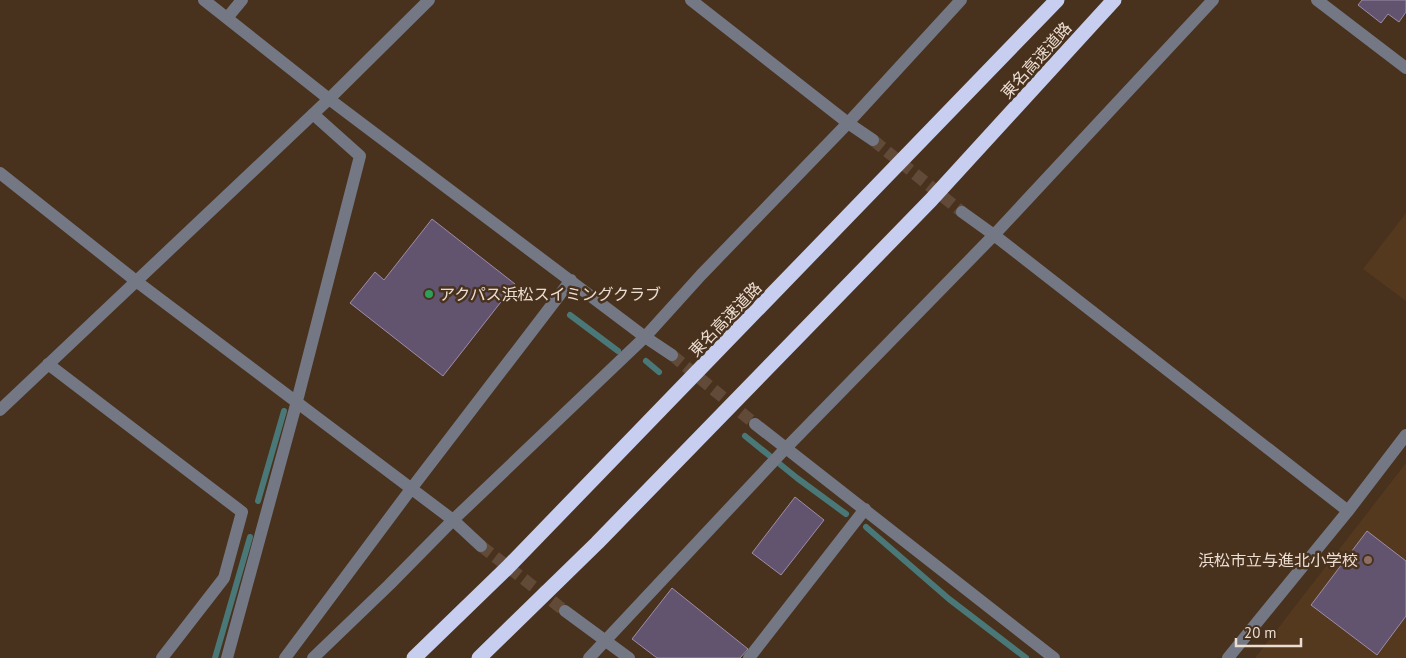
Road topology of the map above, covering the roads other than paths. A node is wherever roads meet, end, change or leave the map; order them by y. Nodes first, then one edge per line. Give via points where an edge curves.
1 (204, 0) edge
2 (242, 0) edge
3 (429, 0) edge
4 (692, 0) edge
5 (961, 0) edge
6 (1057, 0) edge
7 (1114, 0) edge
8 (1212, 0) edge
9 (1317, 0) edge
10 (227, 18) junction
11 (1406, 68) edge
12 (329, 99) junction
13 (313, 114) junction
14 (848, 123) junction
15 (873, 140) tunnel mouth
16 (0, 173) edge
17 (962, 212) tunnel mouth
18 (994, 235) junction
19 (571, 280) junction
20 (136, 281) junction
21 (645, 336) junction
22 (672, 355) tunnel mouth
23 (48, 364) junction
24 (297, 401) junction
25 (2, 404) edge
26 (755, 424) tunnel mouth
27 (1406, 435) edge
28 (786, 448) junction
29 (410, 489) junction
30 (865, 509) junction
31 (1348, 511) junction
32 (453, 520) junction
33 (481, 546) tunnel mouth
34 (565, 611) tunnel mouth
35 (606, 640) junction
36 (162, 658) edge
37 (227, 658) edge
38 (285, 658) edge
39 (313, 658) edge
40 (414, 658) edge
41 (479, 658) edge
42 (589, 658) edge
43 (629, 658) edge
44 (749, 658) edge
45 (1054, 658) edge
46 (1228, 658) edge

1 - 10 street
2 - 10 street
3 - 12 street
4 - 14 street
5 - 14 street
6 - 40 highway, 東名高速道路 via 514,561
7 - 41 highway, 東名高速道路 via 931,200 597,543
8 - 18 street
9 - 11 street
10 - 12 street
12 - 13 street
12 - 19 street
13 - 20 street
13 - 24 street via 360,156
14 - 15 street
14 - 21 street
16 - 20 street
17 - 18 street
18 - 28 street
18 - 31 street
19 - 21 street
19 - 29 street
20 - 23 street
20 - 24 street
21 - 22 street
21 - 32 street
23 - 25 street
23 - 36 street via 242,512 224,578
24 - 29 street
24 - 37 street
26 - 28 street
27 - 31 street
28 - 30 street
28 - 35 street
29 - 32 street
29 - 38 street
30 - 44 street
30 - 45 street
31 - 46 street
32 - 33 street
32 - 39 street
34 - 35 street
35 - 42 street
35 - 43 street

